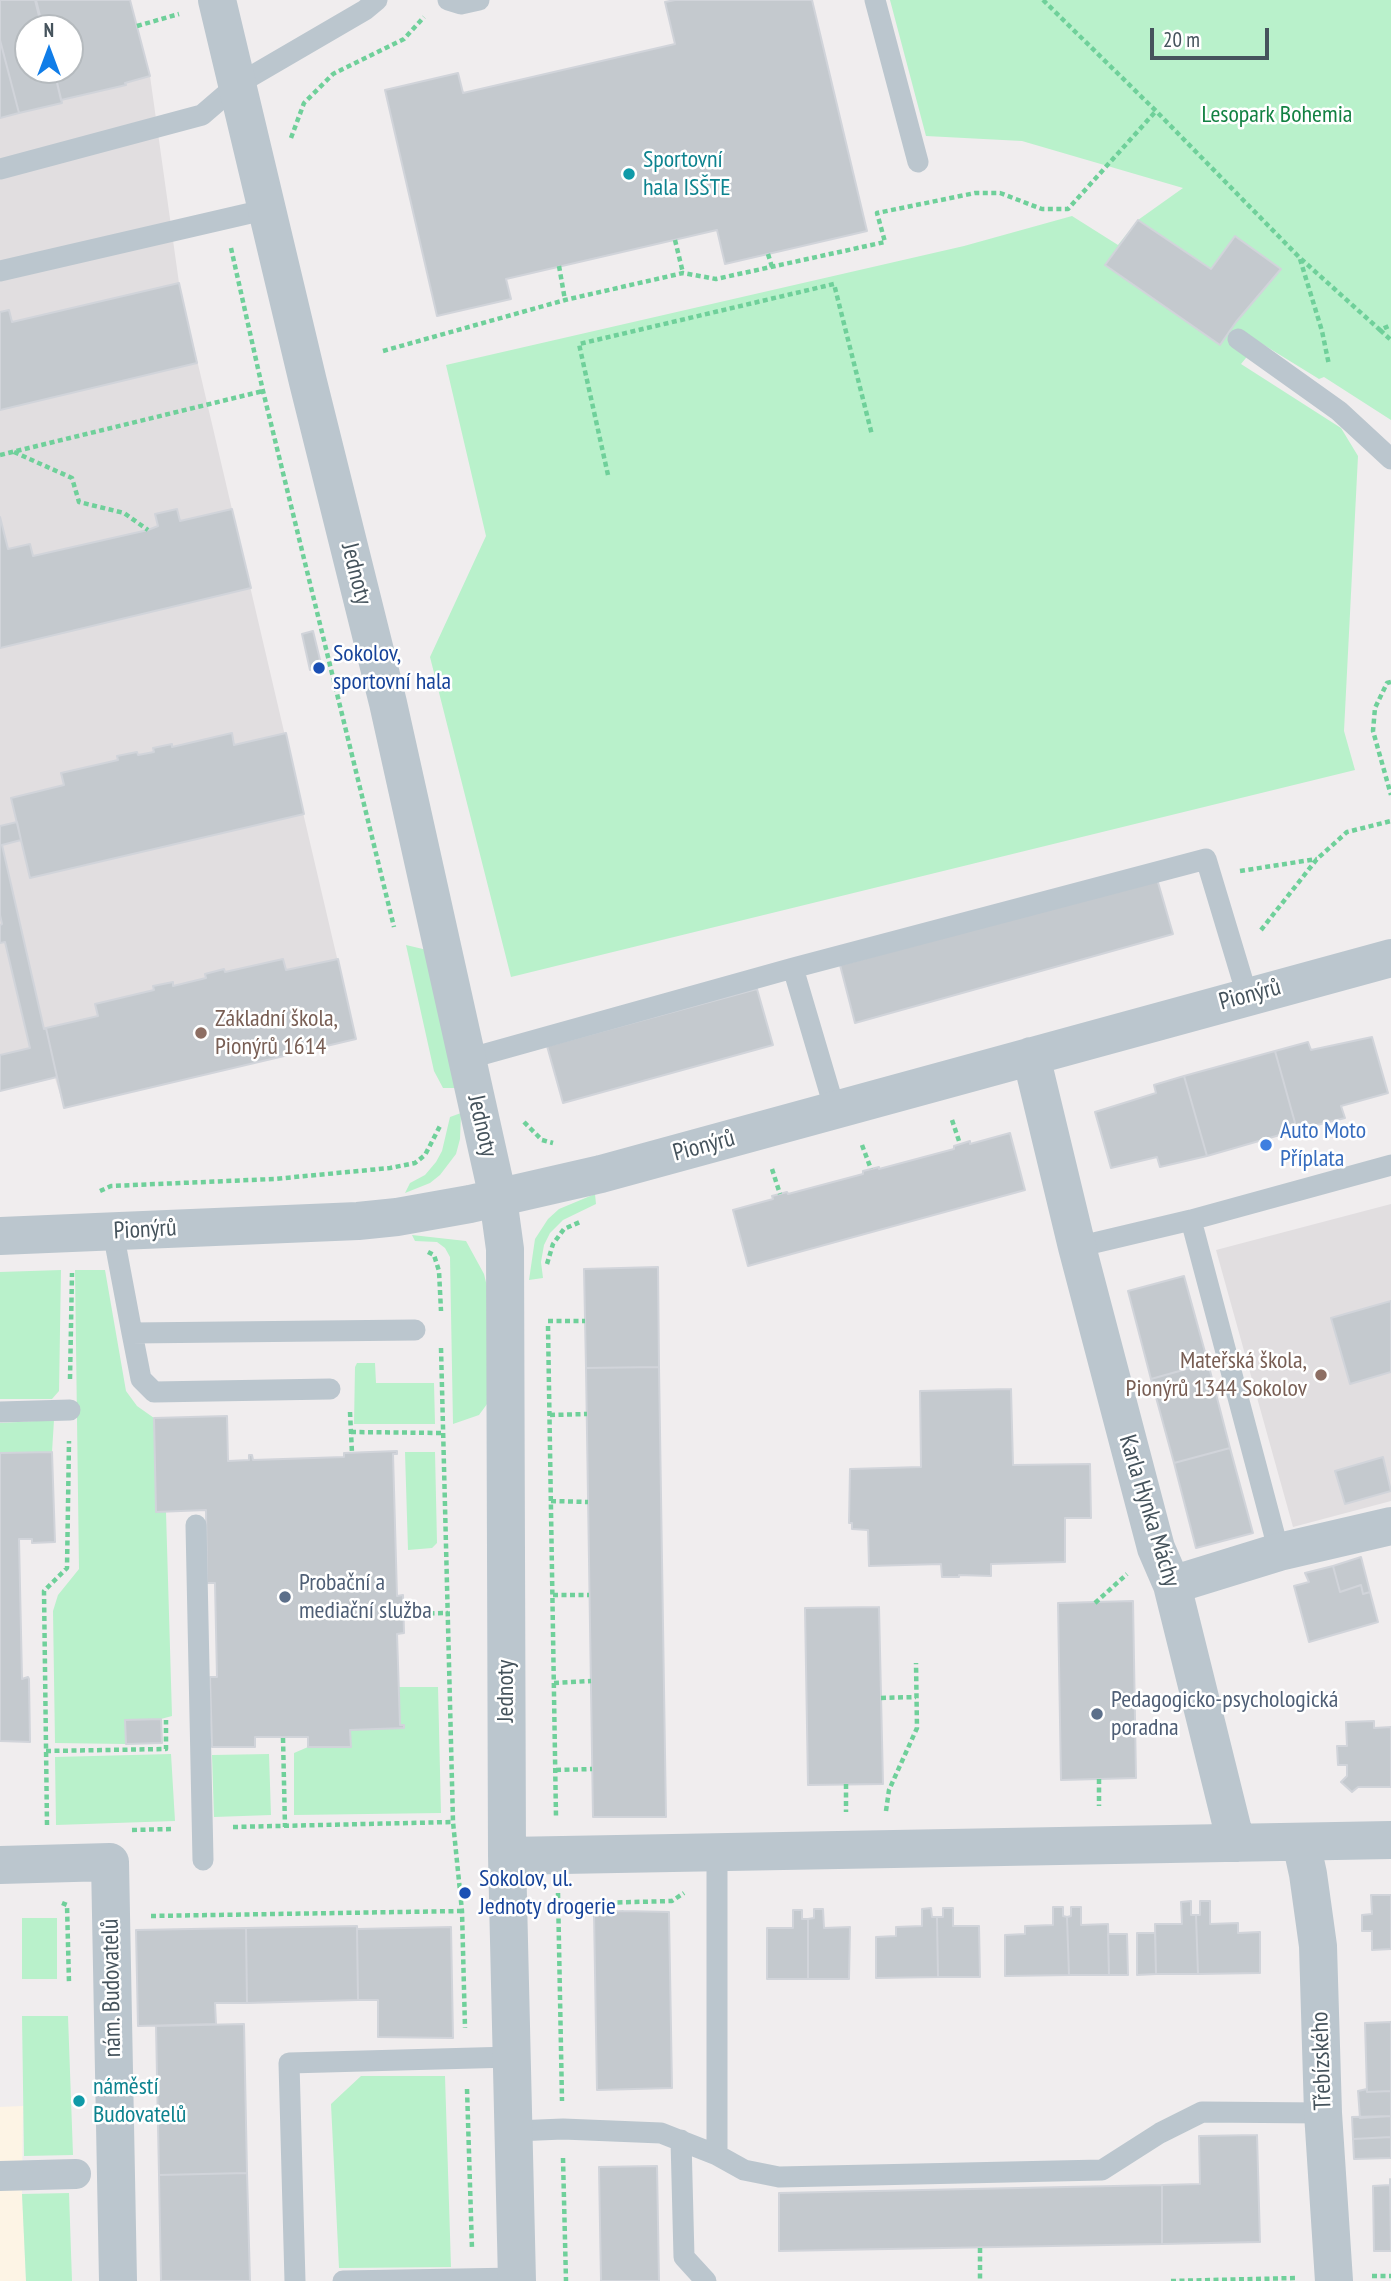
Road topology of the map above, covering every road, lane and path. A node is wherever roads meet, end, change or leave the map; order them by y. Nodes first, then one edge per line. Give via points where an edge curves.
1 (217, 0) edge
2 (377, 0) edge
3 (480, 0) edge
4 (875, 0) edge
5 (1043, 0) edge
6 (439, 5) edge
7 (177, 7) dead end
8 (178, 14) junction
9 (136, 26) dead end
10 (181, 27) dead end
11 (237, 84) junction
12 (1156, 111) junction
13 (287, 149) dead end
14 (918, 162) dead end
15 (0, 169) edge
16 (268, 209) junction
17 (225, 218) junction
18 (674, 240) dead end
19 (768, 254) dead end
20 (1299, 257) junction
21 (559, 266) dead end
22 (772, 267) junction
23 (0, 271) edge
24 (682, 273) junction
25 (565, 300) junction
26 (1391, 325) edge
27 (1380, 330) junction
28 (1238, 339) dead end
29 (1391, 341) edge
30 (383, 351) dead end
31 (263, 391) junction
32 (1339, 411) junction
33 (872, 435) dead end
34 (13, 452) junction
35 (0, 455) edge
36 (1391, 460) edge
37 (608, 475) dead end
38 (148, 530) dead end
39 (1391, 682) edge
40 (1391, 795) edge
41 (1391, 821) edge
42 (1317, 859) junction
43 (1211, 876) junction
44 (397, 939) dead end
45 (1391, 958) edge
46 (793, 968) junction
47 (1242, 978) junction
48 (1031, 1056) junction
49 (467, 1059) junction
50 (835, 1110) junction
51 (521, 1117) dead end
52 (438, 1118) dead end
53 (952, 1120) dead end
54 (960, 1144) dead end
55 (560, 1145) dead end
56 (862, 1145) dead end
57 (1391, 1165) edge
58 (390, 1168) dead end
59 (772, 1169) dead end
60 (870, 1169) dead end
61 (780, 1194) dead end
62 (498, 1198) junction
63 (587, 1219) dead end
64 (1191, 1220) junction
65 (113, 1232) junction
66 (0, 1236) edge
67 (1077, 1247) junction
68 (421, 1248) dead end
69 (72, 1262) dead end
70 (547, 1273) dead end
71 (548, 1308) dead end
72 (440, 1311) dead end
73 (548, 1321) junction
74 (585, 1321) dead end
75 (415, 1330) dead end
76 (132, 1333) junction
77 (441, 1338) dead end
78 (330, 1389) dead end
79 (70, 1410) junction
80 (0, 1412) edge
81 (587, 1414) dead end
82 (550, 1415) junction
83 (351, 1432) dead end
84 (444, 1433) junction
85 (551, 1501) junction
86 (588, 1502) dead end
87 (195, 1525) dead end
88 (1391, 1526) edge
89 (1279, 1552) junction
90 (1172, 1586) junction
91 (553, 1595) junction
92 (589, 1595) dead end
93 (448, 1613) junction
94 (404, 1614) dead end
95 (916, 1663) dead end
96 (590, 1681) dead end
97 (554, 1683) junction
98 (916, 1697) junction
99 (881, 1698) dead end
100 (166, 1720) dead end
101 (283, 1738) dead end
102 (46, 1751) junction
103 (592, 1769) dead end
104 (556, 1770) junction
105 (1099, 1779) dead end
106 (846, 1784) dead end
107 (1099, 1814) dead end
108 (846, 1819) dead end
109 (884, 1819) dead end
110 (453, 1822) junction
111 (203, 1827) junction
112 (285, 1827) junction
113 (47, 1832) dead end
114 (1391, 1840) edge
115 (1301, 1842) junction
116 (1236, 1843) junction
117 (119, 1846) junction
118 (717, 1852) junction
119 (557, 1855) junction
120 (506, 1856) junction
121 (203, 1860) dead end
122 (0, 1865) edge
123 (59, 1901) dead end
124 (66, 1905) junction
125 (462, 1911) junction
126 (111, 1914) junction
127 (69, 1986) dead end
128 (512, 2057) junction
129 (466, 2059) junction
130 (1323, 2113) junction
131 (562, 2129) junction
132 (514, 2131) junction
133 (681, 2140) junction
134 (716, 2155) junction
135 (76, 2174) dead end
136 (0, 2176) edge
137 (980, 2248) dead end
138 (1391, 2276) edge
139 (472, 2278) junction
140 (517, 2279) edge
141 (1334, 2279) edge
142 (118, 2281) edge
143 (295, 2281) edge
144 (343, 2281) edge
145 (566, 2281) edge
146 (706, 2281) edge
147 (980, 2281) edge
148 (1171, 2281) edge

1 - 11 street, Jednoty
2 - 11 lane
3 - 6 lane
4 - 14 lane
5 - 12 path
6 - 13 path via 404,39 333,74 304,103
7 - 8 path
8 - 9 path
8 - 10 path
11 - 15 lane via 202,115
11 - 16 street, Jednoty
12 - 20 path
12 - 22 path via 1068,209 1042,209 1000,193 975,193 877,212 884,242
16 - 17 lane
16 - 49 street, Jednoty via 388,703
17 - 23 lane
17 - 31 path
18 - 24 path
19 - 22 path
20 - 27 path
20 - 32 path
21 - 25 path
22 - 24 path via 716,279
24 - 25 path
25 - 30 path
26 - 27 path
27 - 29 path
28 - 32 lane
31 - 34 path
31 - 44 path
32 - 36 lane
33 - 37 path via 834,284 579,344
34 - 35 path
34 - 38 path via 72,478 79,502 124,513
39 - 40 path via 1375,708 1373,730
41 - 42 path via 1347,832
42 - 43 path
42 - 47 path
43 - 46 lane via 1206,859
43 - 47 lane
45 - 47 street, Pionýrů
46 - 49 lane
46 - 50 lane
47 - 48 street, Pionýrů
48 - 50 street, Pionýrů
48 - 67 street, Karla Hynka Máchy
49 - 62 street, Jednoty
50 - 62 street, Pionýrů
51 - 55 path via 542,1140
52 - 58 path via 440,1128 425,1155 415,1163
53 - 54 path
56 - 60 path
57 - 64 lane
59 - 61 path
62 - 65 street, Pionýrů via 397,1217
62 - 120 street, Jednoty via 505,1249
63 - 70 path via 564,1229 553,1244
64 - 67 lane
64 - 89 lane
65 - 66 street, Pionýrů
65 - 76 lane
67 - 90 street, Karla Hynka Máchy via 1156,1548
68 - 72 path via 434,1255 437,1263
69 - 79 path
71 - 73 path
73 - 74 path
73 - 82 path
75 - 76 lane
76 - 78 lane via 141,1379 154,1392
77 - 84 path
79 - 80 lane
79 - 102 path via 67,1568 44,1591
81 - 82 path
82 - 85 path
83 - 84 path
84 - 93 path
85 - 86 path
85 - 91 path
87 - 111 lane
88 - 89 street
89 - 90 street
90 - 116 street, Karla Hynka Máchy
91 - 92 path
91 - 97 path
93 - 94 path
93 - 110 path
95 - 98 path
96 - 97 path
97 - 104 path
98 - 99 path
98 - 109 path via 917,1728 889,1790
100 - 102 path via 166,1749
101 - 112 path
102 - 113 path
103 - 104 path
104 - 119 path
105 - 107 path
106 - 108 path
110 - 112 path
110 - 125 path
111 - 112 path
111 - 117 path
111 - 121 lane
114 - 115 street
115 - 116 street
115 - 130 street, Třebízského via 1318,1946
116 - 118 street
117 - 122 street
117 - 126 street, nám. Budovatelů
118 - 119 street
118 - 134 lane
119 - 120 street
119 - 131 path
120 - 128 street, Jednoty
123 - 124 path
124 - 126 path
124 - 127 path
125 - 126 path
125 - 129 path
126 - 142 street, nám. Budovatelů
128 - 129 lane
128 - 132 street, Jednoty
129 - 139 path
129 - 143 lane via 289,2063
130 - 134 lane via 1202,2112 1102,2170 779,2177 744,2170
130 - 141 street, Třebízského
131 - 132 lane
131 - 133 lane via 660,2133
131 - 145 path
132 - 140 street, Jednoty
133 - 134 lane
133 - 146 lane via 684,2258
135 - 136 street
137 - 147 path
138 - 141 path
139 - 140 lane
139 - 144 lane
141 - 148 path

